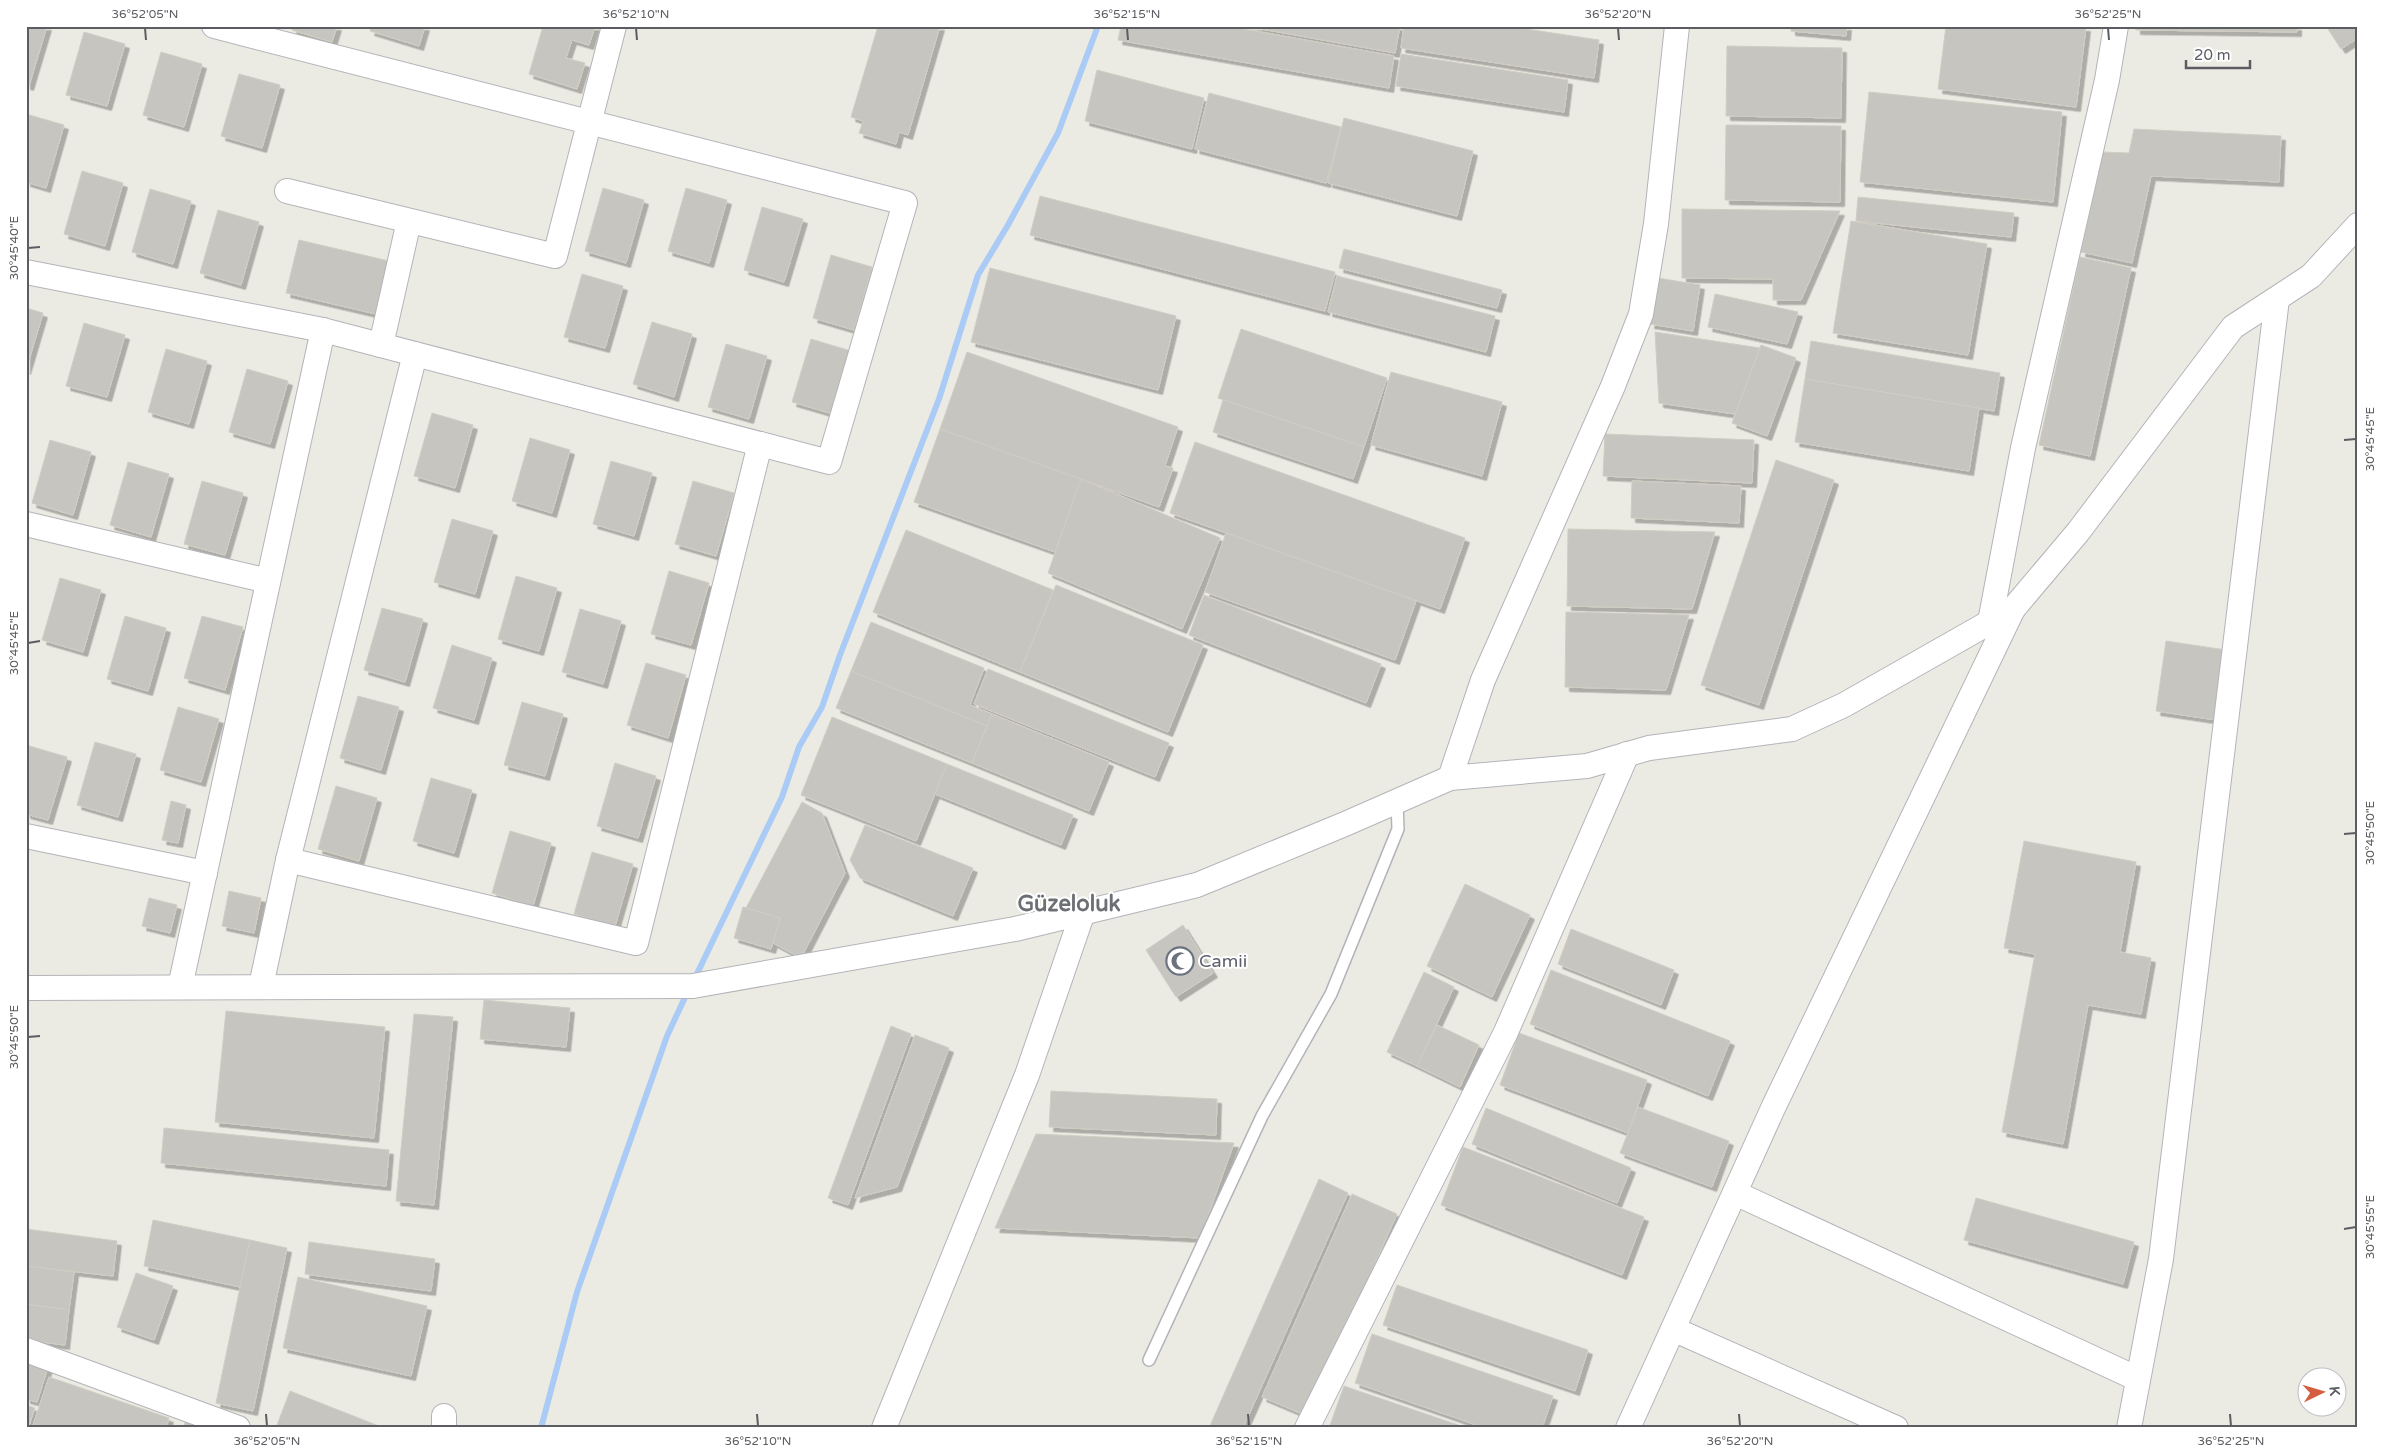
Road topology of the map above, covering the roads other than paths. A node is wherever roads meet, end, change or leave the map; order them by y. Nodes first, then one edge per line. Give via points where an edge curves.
1 (214, 26) edge
2 (614, 26) edge
3 (1677, 26) edge
4 (2116, 26) edge
5 (589, 122) junction
6 (287, 191) dead end
7 (409, 221) junction
8 (2358, 225) edge
9 (26, 272) edge
10 (2277, 299) junction
11 (323, 330) junction
12 (381, 345) junction
13 (415, 354) junction
14 (760, 444) junction
15 (26, 524) edge
16 (268, 581) junction
17 (2013, 609) junction
18 (1990, 622) junction
19 (1627, 754) junction
20 (1450, 778) junction
21 (1397, 802) junction
22 (26, 836) edge
23 (288, 860) junction
24 (205, 873) junction
25 (1084, 912) junction
26 (261, 986) junction
27 (180, 987) junction
28 (26, 988) edge
29 (1735, 1193) junction
30 (1673, 1329) junction
31 (26, 1350) edge
32 (1149, 1360) dead end
33 (2138, 1379) junction
34 (238, 1428) edge
35 (884, 1428) edge
36 (1307, 1428) edge
37 (1628, 1428) edge
38 (1896, 1428) edge
39 (2129, 1428) edge

1 - 5 street
2 - 5 street
3 - 20 street via 1656,224 1641,314 1613,386 1483,680
4 - 18 street via 2107,80 2022,448
5 - 7 street via 555,256
5 - 14 street via 905,203 829,462
6 - 7 street
7 - 12 street
8 - 10 street via 2311,276
9 - 11 street
10 - 17 street via 2233,327 2078,532
10 - 33 street via 2161,1259
11 - 12 street
11 - 16 street
12 - 13 street
13 - 14 street
13 - 23 street
14 - 23 street via 636,943
15 - 16 street
16 - 24 street
17 - 18 street
17 - 29 street
18 - 19 street via 1844,704 1792,729 1649,748
19 - 20 street via 1587,766
19 - 36 street via 1506,1032
20 - 21 street
21 - 25 street via 1197,885
21 - 32 lane via 1398,829 1331,994 1262,1116
22 - 24 street
23 - 26 street
24 - 27 street
25 - 26 street via 1015,929 684,986
25 - 35 street via 1027,1075
26 - 27 street
27 - 28 street
29 - 30 street
29 - 33 street
30 - 37 street
30 - 38 street
31 - 34 street
33 - 39 street

